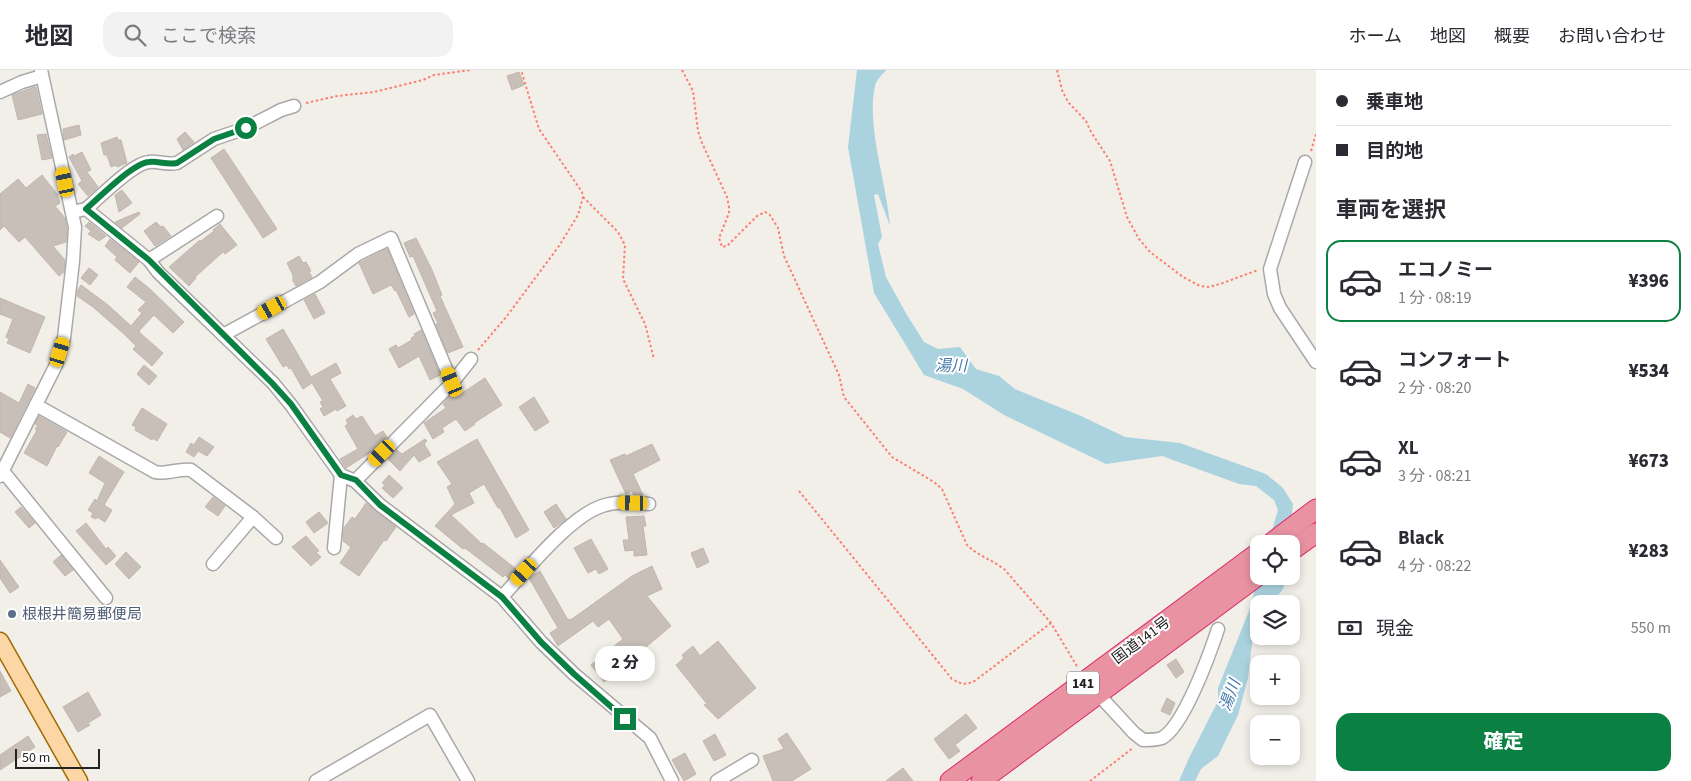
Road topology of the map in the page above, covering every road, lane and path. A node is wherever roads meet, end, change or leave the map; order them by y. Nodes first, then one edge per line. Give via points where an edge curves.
1 (471, 70) edge
2 (521, 70) edge
3 (682, 70) edge
4 (1057, 70) edge
5 (41, 73) edge
6 (0, 92) edge
7 (294, 106) joint
8 (1316, 134) edge
9 (1305, 162) joint
10 (583, 197) junction
11 (86, 209) junction
12 (72, 212) junction
13 (217, 216) dead end
14 (149, 260) junction
15 (1270, 268) junction
16 (224, 335) junction
17 (471, 359) joint
18 (654, 359) dead end
19 (1316, 362) edge
20 (452, 382) junction
21 (36, 405) junction
22 (1, 473) edge
23 (341, 475) junction
24 (356, 480) junction
25 (799, 491) dead end
26 (648, 504) dead end
27 (1316, 510) edge
28 (253, 517) junction
29 (1316, 533) edge
30 (1282, 535) edge
31 (276, 538) dead end
32 (1300, 545) edge
33 (334, 548) dead end
34 (1250, 561) edge
35 (213, 564) dead end
36 (1250, 579) edge
37 (1222, 591) junction
38 (502, 597) junction
39 (106, 598) dead end
40 (1051, 623) junction
41 (1218, 629) dead end
42 (0, 641) edge
43 (1092, 687) junction
44 (1143, 740) junction
45 (752, 760) dead end
46 (79, 781) edge
47 (316, 781) edge
48 (468, 781) edge
49 (672, 781) edge
50 (717, 781) edge
51 (950, 781) edge
52 (981, 781) edge
53 (1090, 781) edge

1 - 7 path
2 - 10 path via 539,129
3 - 40 path via 693,91 702,143 727,197 729,213 719,238 722,247 727,246 757,216 765,212 770,215 778,228 784,256 850,406 892,457 939,486 967,545 973,552 998,564
4 - 15 path via 1068,102 1086,121 1110,162 1127,217 1150,252 1183,278 1200,286 1209,287
5 - 6 street
5 - 12 street
7 - 11 street via 214,139 177,163 149,162 136,166
8 - 9 path
9 - 15 street
10 - 17 path via 578,215 558,246
10 - 18 path via 618,232 625,245 624,278 645,324
11 - 12 street
11 - 14 street
12 - 21 street via 75,240 64,338 56,365
13 - 14 street
14 - 16 street
15 - 19 street via 1280,308
16 - 20 street via 320,282 358,254 391,238
16 - 23 street via 291,404
17 - 20 street
20 - 24 street
21 - 22 street
21 - 28 street via 155,472 191,470
22 - 39 street
23 - 24 street
23 - 33 street
24 - 38 street via 380,505
25 - 40 path via 952,679 960,684 976,680
26 - 38 street via 617,503 588,513 556,537
27 - 30 highway
28 - 31 street
28 - 35 street
29 - 32 highway
34 - 37 highway, 国道141号 / 141
36 - 37 highway, 国道141号 / 141
37 - 43 highway, 国道141号 / 141
38 - 49 street via 574,674 650,738
40 - 43 path
41 - 44 street via 1200,679 1175,724 1162,738
42 - 46 main road
43 - 44 street
43 - 51 highway, 国道141号 / 141
43 - 52 highway, 国道141号 / 141
44 - 53 path
45 - 50 street
47 - 48 street via 430,715

